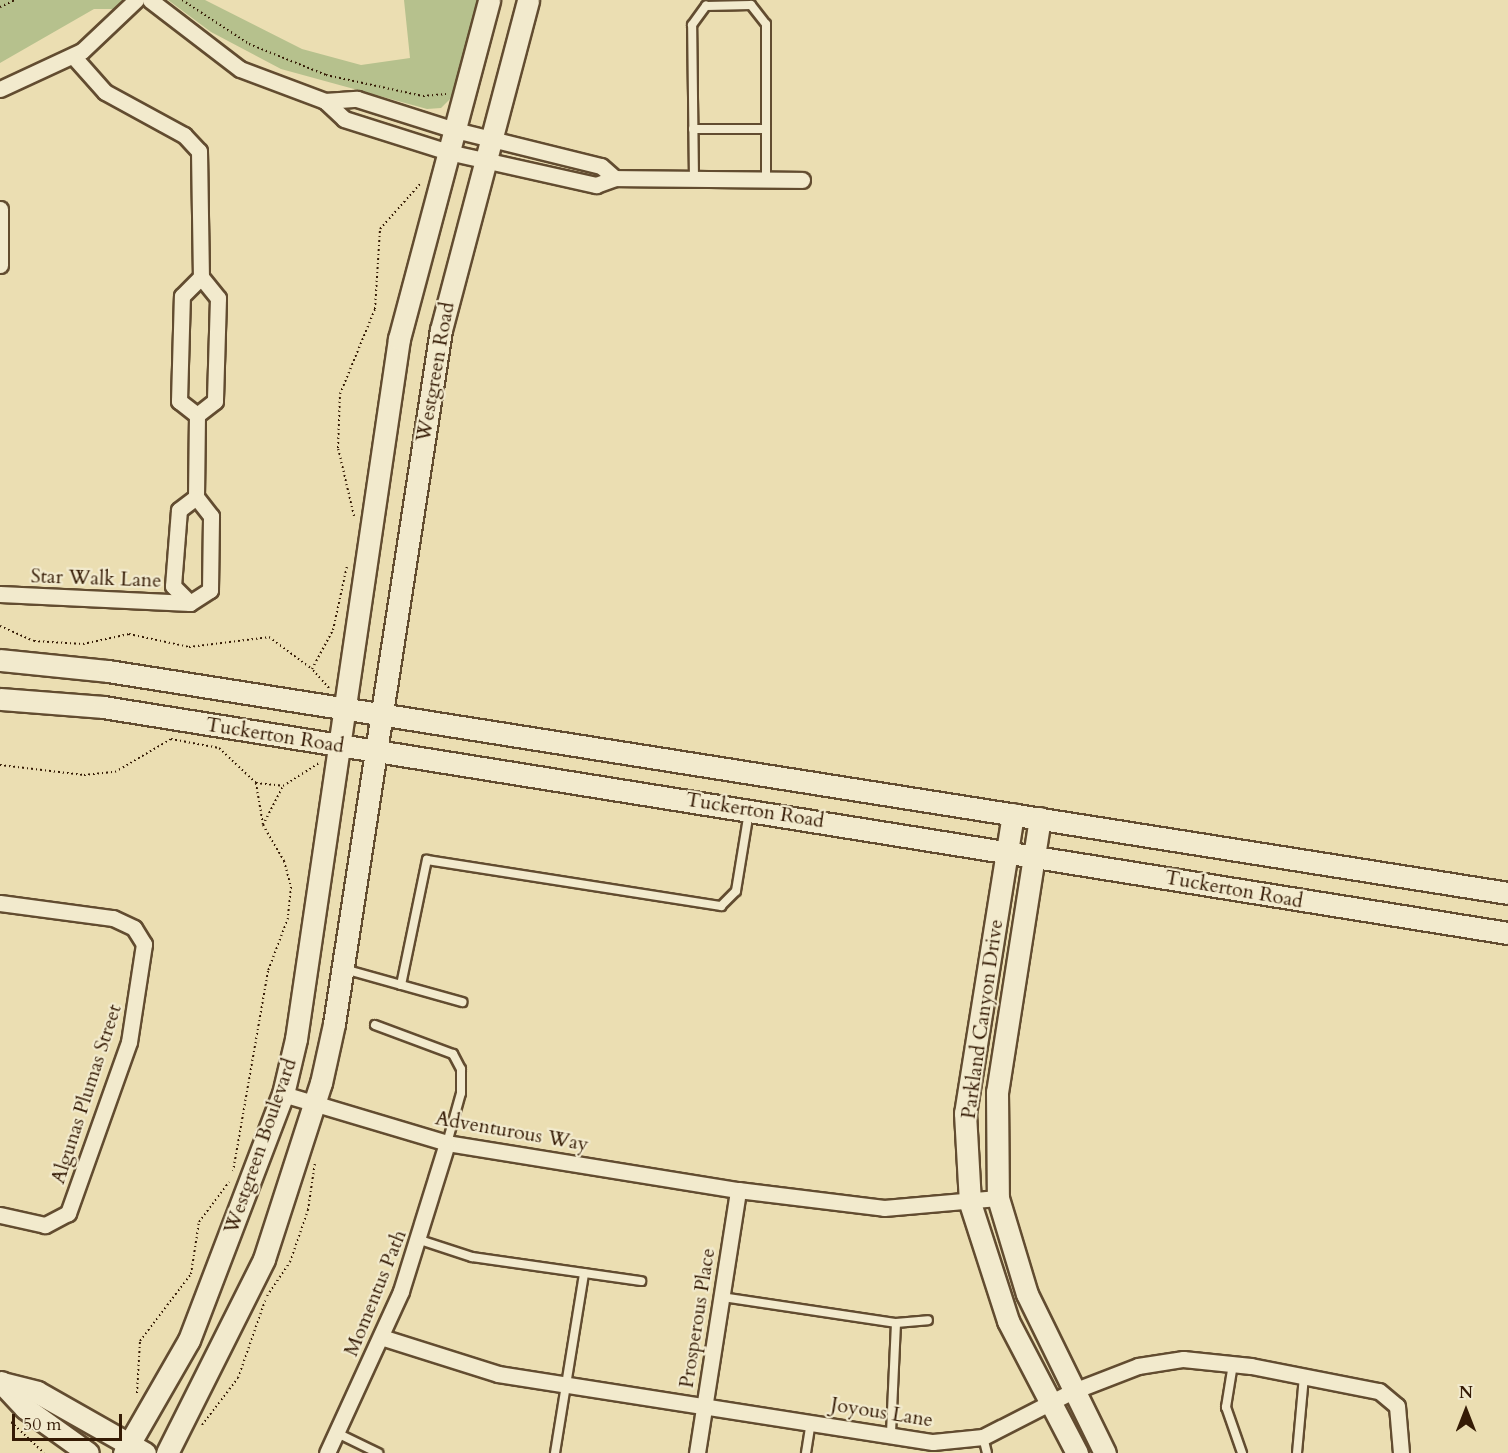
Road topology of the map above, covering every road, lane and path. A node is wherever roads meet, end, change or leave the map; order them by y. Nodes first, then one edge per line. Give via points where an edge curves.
1 (15, 0) edge
2 (136, 0) edge
3 (150, 0) edge
4 (182, 0) edge
5 (489, 0) edge
6 (528, 0) edge
7 (0, 7) edge
8 (73, 56) junction
9 (0, 89) edge
10 (450, 94) dead end
11 (325, 101) junction
12 (693, 129) junction
13 (766, 129) junction
14 (454, 130) junction
15 (490, 139) junction
16 (448, 152) junction
17 (483, 161) junction
18 (426, 175) dead end
19 (615, 178) junction
20 (694, 179) junction
21 (802, 180) dead end
22 (766, 181) junction
23 (0, 210) edge
24 (0, 265) edge
25 (201, 277) junction
26 (197, 415) junction
27 (196, 497) junction
28 (354, 522) dead end
29 (348, 561) dead end
30 (0, 594) edge
31 (190, 603) junction
32 (0, 626) edge
33 (0, 660) edge
34 (312, 669) junction
35 (330, 689) dead end
36 (0, 699) edge
37 (346, 713) junction
38 (379, 717) junction
39 (340, 746) junction
40 (374, 751) junction
41 (319, 763) dead end
42 (0, 765) edge
43 (256, 783) junction
44 (283, 786) junction
45 (750, 810) junction
46 (1014, 814) junction
47 (1040, 818) junction
48 (263, 825) junction
49 (1008, 849) junction
50 (1035, 853) junction
51 (1508, 893) edge
52 (0, 903) edge
53 (1508, 933) edge
54 (342, 969) junction
55 (401, 985) junction
56 (462, 1002) dead end
57 (375, 1025) dead end
58 (282, 1094) junction
59 (315, 1104) junction
60 (447, 1143) junction
61 (738, 1190) junction
62 (998, 1198) junction
63 (970, 1203) junction
64 (0, 1215) edge
65 (420, 1240) junction
66 (584, 1273) junction
67 (641, 1281) dead end
68 (722, 1298) junction
69 (928, 1320) dead end
70 (896, 1323) junction
71 (381, 1337) junction
72 (1233, 1364) junction
73 (1304, 1376) junction
74 (1, 1382) edge
75 (567, 1385) junction
76 (1062, 1397) junction
77 (134, 1399) dead end
78 (704, 1406) junction
79 (6, 1413) dead end
80 (811, 1422) junction
81 (337, 1433) junction
82 (891, 1434) junction
83 (983, 1437) junction
84 (133, 1450) edge
85 (44, 1453) edge
86 (88, 1453) edge
87 (167, 1453) edge
88 (327, 1453) edge
89 (378, 1453) edge
90 (555, 1453) edge
91 (697, 1453) edge
92 (806, 1453) edge
93 (987, 1453) edge
94 (1077, 1453) edge
95 (1105, 1453) edge
96 (1242, 1453) edge
97 (1297, 1453) edge
98 (1401, 1453) edge

1 - 7 path
2 - 8 street
3 - 11 street via 240,69
4 - 10 path via 249,44 326,75 423,96
5 - 14 street, Westgreen Road
6 - 15 street, Westgreen Road
8 - 9 street
8 - 25 street via 105,92 184,135 199,151
11 - 14 street via 357,99
11 - 16 street via 344,119
12 - 13 lane
12 - 13 lane via 692,26 706,6 751,5 766,24
12 - 20 lane
13 - 22 lane
14 - 15 street
14 - 16 street, Westgreen Road
15 - 17 street, Westgreen Road
15 - 19 street via 601,166
16 - 17 street
16 - 37 street, Westgreen Road via 399,339
17 - 19 street via 596,185
17 - 38 street, Westgreen Road via 441,330
18 - 28 path via 380,229 375,309 340,394 338,448
19 - 20 street
20 - 22 street
21 - 22 street
23 - 24 street
25 - 26 street via 218,298 214,401
25 - 26 street via 182,296 179,401
26 - 27 street
27 - 31 street via 179,510 173,586
27 - 31 street via 211,516 210,590
29 - 34 path via 333,630
30 - 31 street, Star Walk Lane
32 - 34 path via 34,641 83,644 129,634 189,647 269,637
33 - 37 street, Tuckerton Road via 108,671
34 - 35 path
36 - 39 street, Tuckerton Road via 103,707
37 - 38 street, Tuckerton Road
37 - 39 street, Westgreen Road
38 - 40 street, Westgreen Road
38 - 46 street, Tuckerton Road
39 - 40 street, Tuckerton Road
39 - 58 street, Westgreen Boulevard via 296,1039
40 - 45 street, Tuckerton Road
40 - 54 street, Westgreen Boulevard
41 - 44 path
42 - 43 path via 84,775 115,772 171,739 219,748
43 - 44 path
43 - 48 path
44 - 48 path
45 - 49 street, Tuckerton Road
45 - 55 lane via 736,891 721,906 427,860
46 - 47 street, Tuckerton Road
46 - 49 street, Parkland Canyon Drive
47 - 50 street, Parkland Canyon Drive
47 - 51 street, Tuckerton Road
48 - 77 path via 284,861 291,887 288,918 268,970 245,1124 230,1181 199,1222 191,1274 140,1341
49 - 50 street, Tuckerton Road
49 - 63 street, Parkland Canyon Drive via 965,1113
50 - 53 street, Tuckerton Road
50 - 62 street, Parkland Canyon Drive via 997,1092
52 - 64 street, Algunas Plumas Street via 113,918 134,928 144,944 144,971 129,1042 83,1183 69,1213 45,1224
54 - 55 lane
54 - 59 street, Westgreen Boulevard
55 - 56 lane
57 - 60 lane via 453,1054 461,1069 461,1093
58 - 59 street, Adventurous Way
58 - 84 street, Westgreen Boulevard via 189,1340
59 - 60 street, Adventurous Way
59 - 87 street, Westgreen Boulevard via 252,1288
60 - 61 street, Adventurous Way
60 - 65 street, Momentus Path
61 - 63 street, Adventurous Way via 884,1208
61 - 68 street, Prosperous Place
62 - 63 street, Adventurous Way
62 - 76 street, Parkland Canyon Drive
63 - 76 street, Parkland Canyon Drive via 1008,1321
65 - 66 lane via 472,1257
65 - 71 street, Momentus Path
66 - 67 lane
66 - 75 lane
68 - 70 lane
68 - 78 street, Prosperous Place
69 - 70 lane
70 - 82 lane
71 - 75 street, Joyous Lane via 462,1366
71 - 81 street, Momentus Path
72 - 73 street, Joyous Lane
72 - 76 street, Joyous Lane via 1161,1362
72 - 96 lane via 1226,1407
73 - 97 lane
73 - 98 street, Joyous Lane via 1379,1391 1397,1406
74 - 84 street via 38,1392
74 - 86 street via 25,1408
75 - 78 street, Joyous Lane
75 - 90 lane
76 - 83 street, Joyous Lane
76 - 94 street, Parkland Canyon Drive
76 - 95 street, Parkland Canyon Drive
78 - 80 street, Joyous Lane
78 - 91 street, Prosperous Place
79 - 85 path
80 - 82 street, Joyous Lane
80 - 92 lane
81 - 88 street, Momentus Path
81 - 89 lane
82 - 83 street, Joyous Lane via 933,1442
83 - 93 lane

